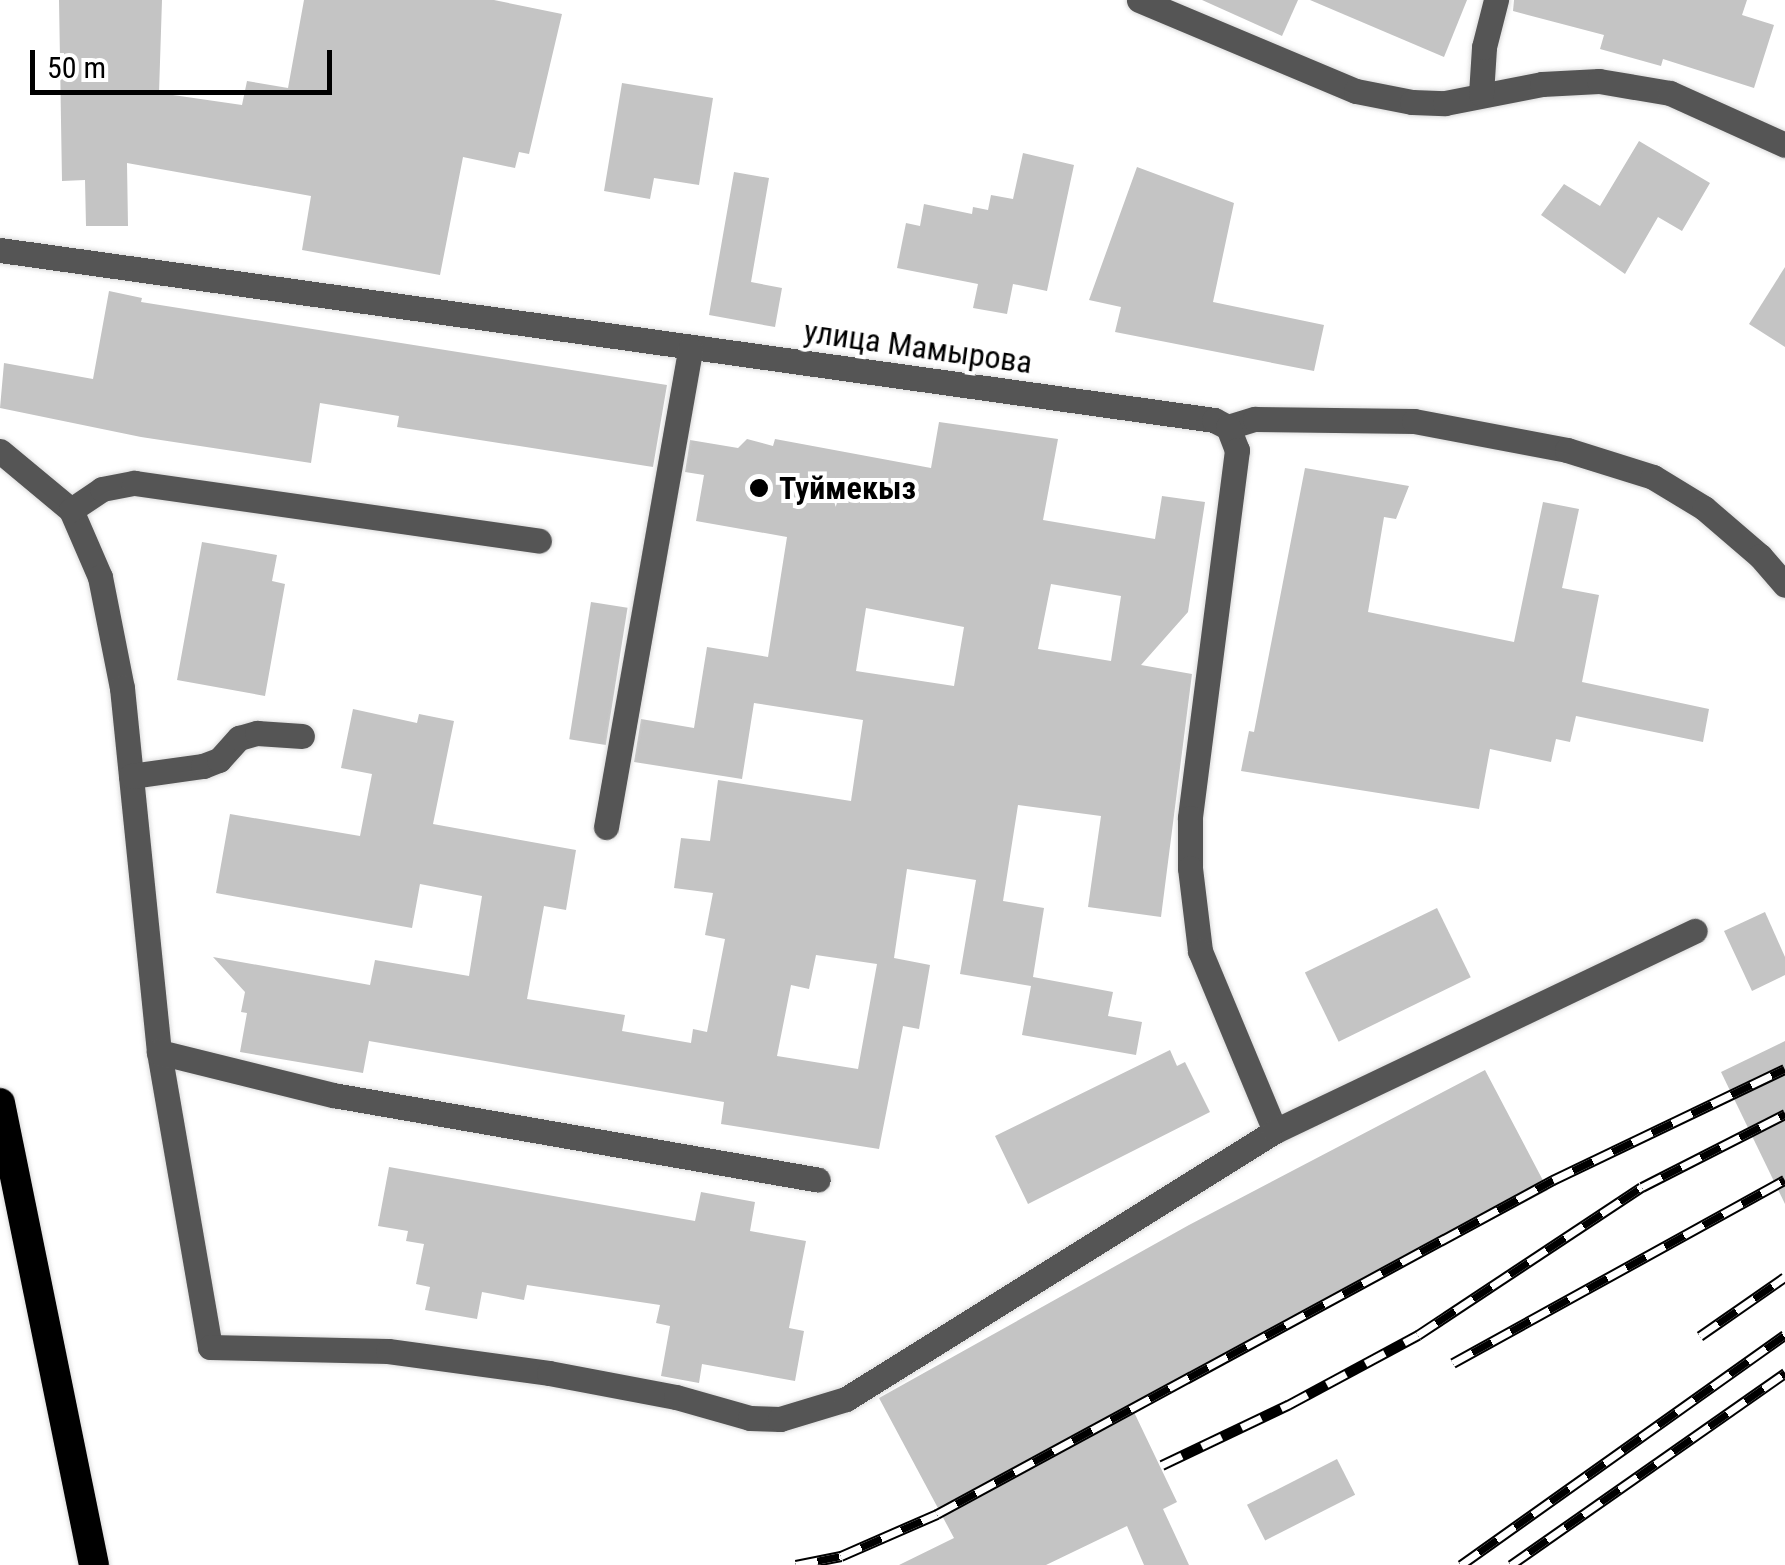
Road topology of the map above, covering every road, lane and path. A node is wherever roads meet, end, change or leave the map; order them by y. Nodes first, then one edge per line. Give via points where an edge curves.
1 (1139, 0) edge
2 (1496, 0) edge
3 (1481, 94) junction
4 (1785, 145) edge
5 (0, 250) edge
6 (690, 348) junction
7 (1228, 426) junction
8 (0, 451) edge
9 (71, 510) junction
10 (539, 541) dead end
11 (1785, 585) edge
12 (302, 736) dead end
13 (131, 776) junction
14 (606, 826) dead end
15 (1695, 931) dead end
16 (159, 1052) junction
17 (0, 1103) edge
18 (1275, 1131) junction
19 (818, 1180) dead end
20 (94, 1565) edge

1 - 3 street via 1356,91 1412,102
2 - 3 street
3 - 4 street via 1561,83 1637,86 1723,114
5 - 6 street, улица Мамырова
6 - 7 street, улица Мамырова
6 - 14 street
7 - 11 street, улица Мамырова via 1255,419 1414,420 1568,450 1653,477 1704,508
7 - 18 street via 1237,450 1190,818 1190,868 1200,951
8 - 9 street
9 - 10 street via 102,489 134,484
9 - 13 street via 100,576
12 - 13 street via 257,733 239,738 219,760 203,766
13 - 16 street
15 - 18 street
16 - 18 street via 210,1347 406,1353 549,1372 750,1418 780,1420 846,1399
16 - 19 street via 333,1096
17 - 20 highway

